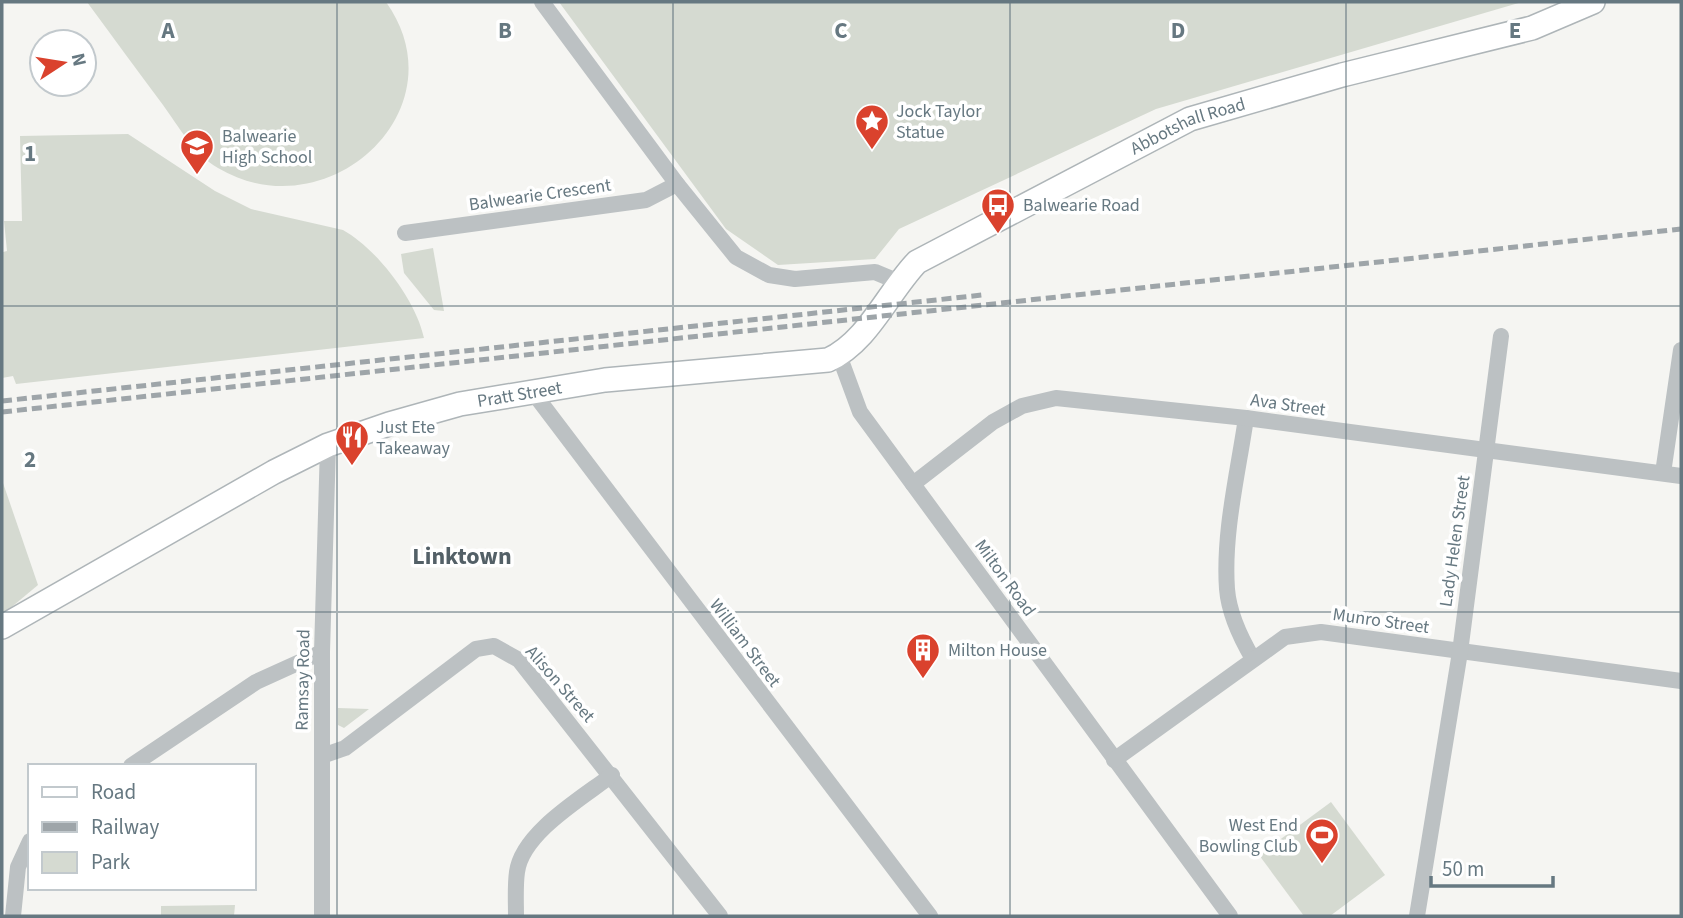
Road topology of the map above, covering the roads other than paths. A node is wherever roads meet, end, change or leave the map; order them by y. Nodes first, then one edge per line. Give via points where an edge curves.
1 (542, 2) edge
2 (1593, 2) edge
3 (677, 184) junction
4 (405, 233) dead end
5 (899, 282) junction
6 (1501, 336) dead end
7 (1681, 350) edge
8 (839, 355) junction
9 (532, 391) junction
10 (1246, 418) junction
11 (328, 445) junction
12 (1487, 452) junction
13 (1663, 473) junction
14 (1681, 476) edge
15 (913, 484) junction
16 (2, 627) edge
17 (322, 652) junction
18 (1460, 652) junction
19 (1252, 659) junction
20 (1681, 681) edge
21 (322, 756) junction
22 (1114, 760) junction
23 (134, 764) edge
24 (612, 775) junction
25 (28, 846) edge
26 (13, 916) edge
27 (322, 916) edge
28 (516, 916) edge
29 (720, 916) edge
30 (930, 916) edge
31 (1230, 916) edge
32 (1417, 916) edge

1 - 3 street
2 - 5 main road, Abbotshall Road via 1532,28 1190,119 917,262
3 - 4 street, Balwearie Crescent via 646,200
3 - 5 street via 736,257 769,275 794,279 875,272
5 - 8 main road, Abbotshall Road via 860,336
6 - 12 street, Lady Helen Street
7 - 13 street
8 - 9 main road, Pratt Street via 815,362 605,380
8 - 15 street, Milton Road via 860,412
9 - 11 main road, Pratt Street via 441,408
9 - 30 street, William Street
10 - 12 street, Ava Street
10 - 15 street, Ava Street via 1056,398 1039,401 993,422
10 - 19 street via 1228,547 1227,590 1237,632
11 - 16 main road, Pratt Street
11 - 17 street, Ramsay Road
12 - 13 street, Ava Street
12 - 18 street, Lady Helen Street
13 - 14 street, Ava Street
15 - 22 street, Milton Road
17 - 21 street, Ramsay Road
17 - 23 street via 256,682
18 - 19 street, Munro Street via 1321,632 1285,637
18 - 20 street, Munro Street
18 - 32 street, Lady Helen Street
19 - 22 street, Munro Street
21 - 24 street, Alison Street via 345,748 476,649 494,646 519,660
21 - 27 street, Ramsay Road
22 - 31 street, Milton Road
24 - 28 street via 539,832 525,850 517,870
24 - 29 street, Alison Street
25 - 26 street via 19,867

